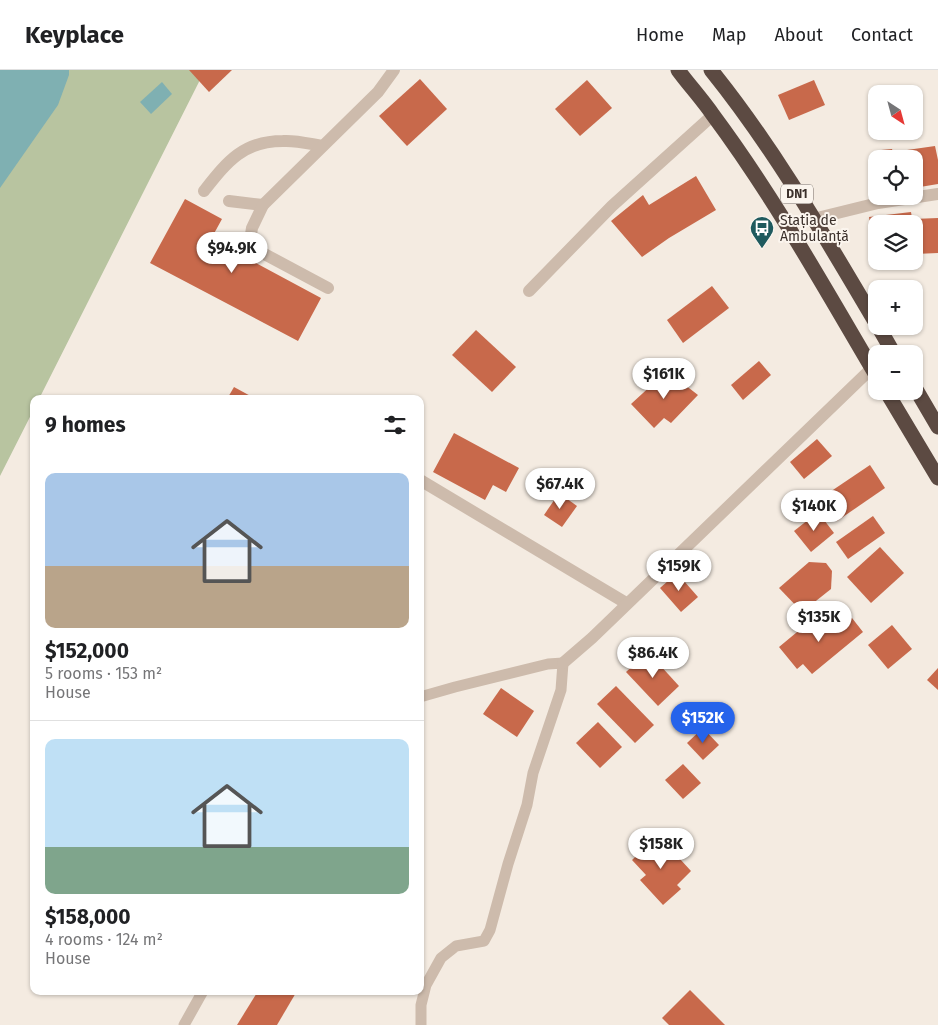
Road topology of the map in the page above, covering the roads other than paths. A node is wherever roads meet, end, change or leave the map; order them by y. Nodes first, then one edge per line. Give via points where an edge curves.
1 (394, 70) edge
2 (678, 70) edge
3 (711, 70) edge
4 (713, 115) junction
5 (322, 146) junction
6 (204, 192) dead end
7 (938, 194) edge
8 (229, 201) dead end
9 (263, 205) junction
10 (813, 219) junction
11 (328, 288) dead end
12 (529, 291) dead end
13 (868, 310) edge
14 (868, 361) edge
15 (868, 377) edge
16 (891, 400) edge
17 (922, 400) edge
18 (938, 427) edge
19 (938, 478) edge
20 (424, 482) edge
21 (626, 603) junction
22 (563, 663) junction
23 (424, 697) edge
24 (424, 993) edge
25 (201, 995) edge
26 (424, 995) edge
27 (184, 1025) edge
28 (422, 1025) edge

1 - 5 street via 378,92
2 - 4 highway, DN1
3 - 10 highway, DN1 via 734,99
4 - 12 street via 612,206
4 - 14 highway, DN1 via 791,232
5 - 6 street via 284,140 257,144 236,155
5 - 9 street
7 - 10 street via 878,203
8 - 9 street
9 - 11 street via 252,228 250,241 255,249
10 - 13 highway, DN1
15 - 21 street
16 - 19 highway
17 - 18 highway
20 - 21 street
21 - 22 street
22 - 23 lane via 548,664
22 - 24 lane via 561,690 533,773 528,805 490,930 484,941 456,946 441,958
25 - 27 lane
26 - 28 lane

